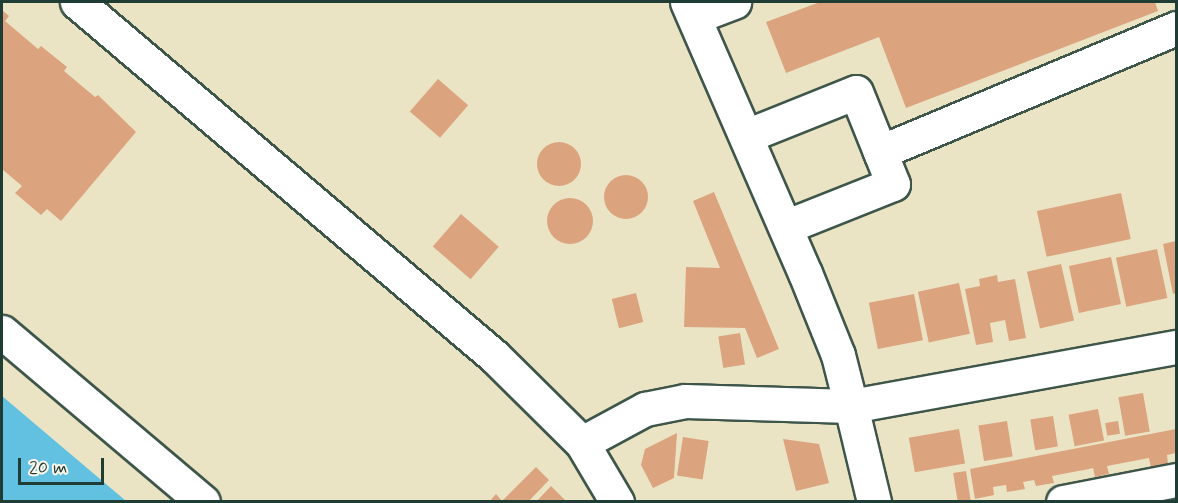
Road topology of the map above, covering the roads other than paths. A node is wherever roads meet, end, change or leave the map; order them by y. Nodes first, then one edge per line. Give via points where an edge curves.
1 (77, 2) edge
2 (734, 2) edge
3 (690, 9) edge
4 (1176, 28) edge
5 (746, 136) junction
6 (880, 152) junction
7 (785, 227) junction
8 (2, 332) edge
9 (1176, 347) edge
10 (851, 406) junction
11 (582, 442) junction
12 (1176, 480) edge
13 (203, 501) edge
14 (617, 501) edge
15 (874, 501) edge
16 (1063, 501) edge

1 - 11 street via 494,356
2 - 3 street
3 - 5 street
4 - 6 street
5 - 6 street via 856,92
5 - 7 street
6 - 7 street via 893,184
7 - 10 street via 838,355
8 - 13 street
9 - 10 street
10 - 11 street via 685,400 645,409
10 - 15 street
11 - 14 street
12 - 16 street

